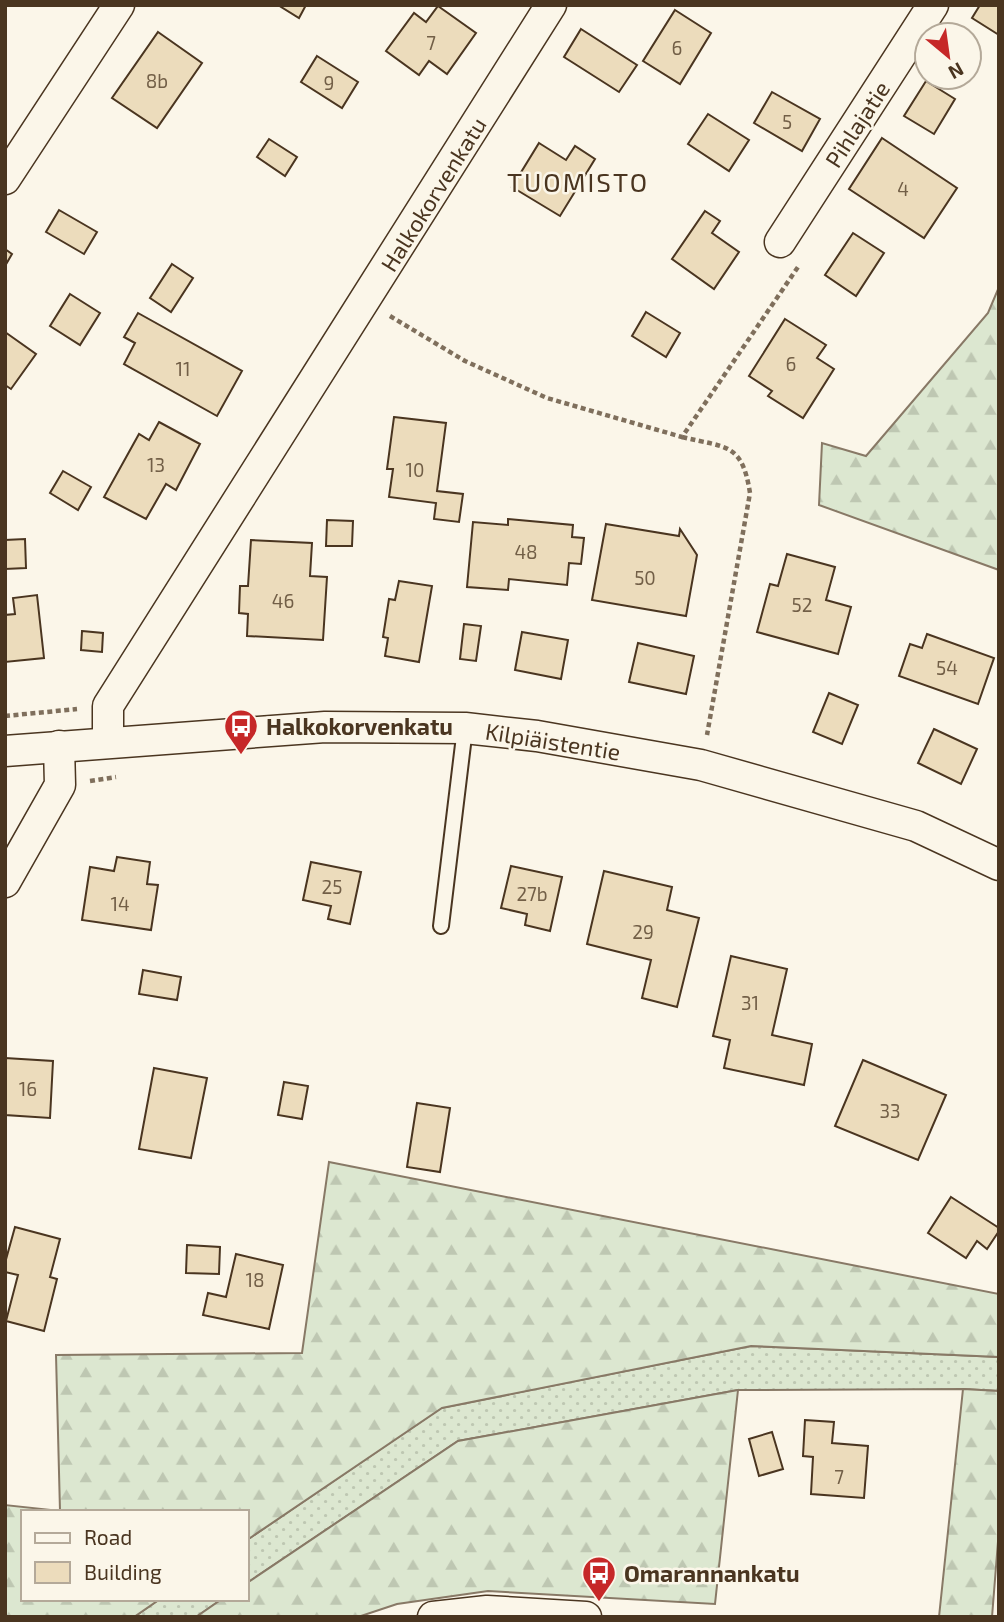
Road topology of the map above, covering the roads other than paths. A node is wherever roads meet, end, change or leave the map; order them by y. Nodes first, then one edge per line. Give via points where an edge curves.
1 (119, 5) edge
2 (551, 5) edge
3 (933, 5) edge
4 (5, 179) edge
5 (780, 242) road end
6 (465, 728) junction
7 (108, 742) junction
8 (59, 746) junction
9 (5, 751) edge
10 (999, 865) edge
11 (5, 883) edge
12 (441, 926) dead end
13 (433, 1617) edge
14 (586, 1617) edge

1 - 4 street
2 - 7 street, Halkokorvenkatu via 108,706
3 - 5 street, Pihlajatie
6 - 7 street, Kilpiäistentie via 325,727
6 - 10 street, Kilpiäistentie via 701,765 916,826
6 - 12 lane
7 - 8 street, Kilpiäistentie
8 - 9 street, Kilpiäistentie
8 - 11 street via 60,785
13 - 14 street via 487,1611

